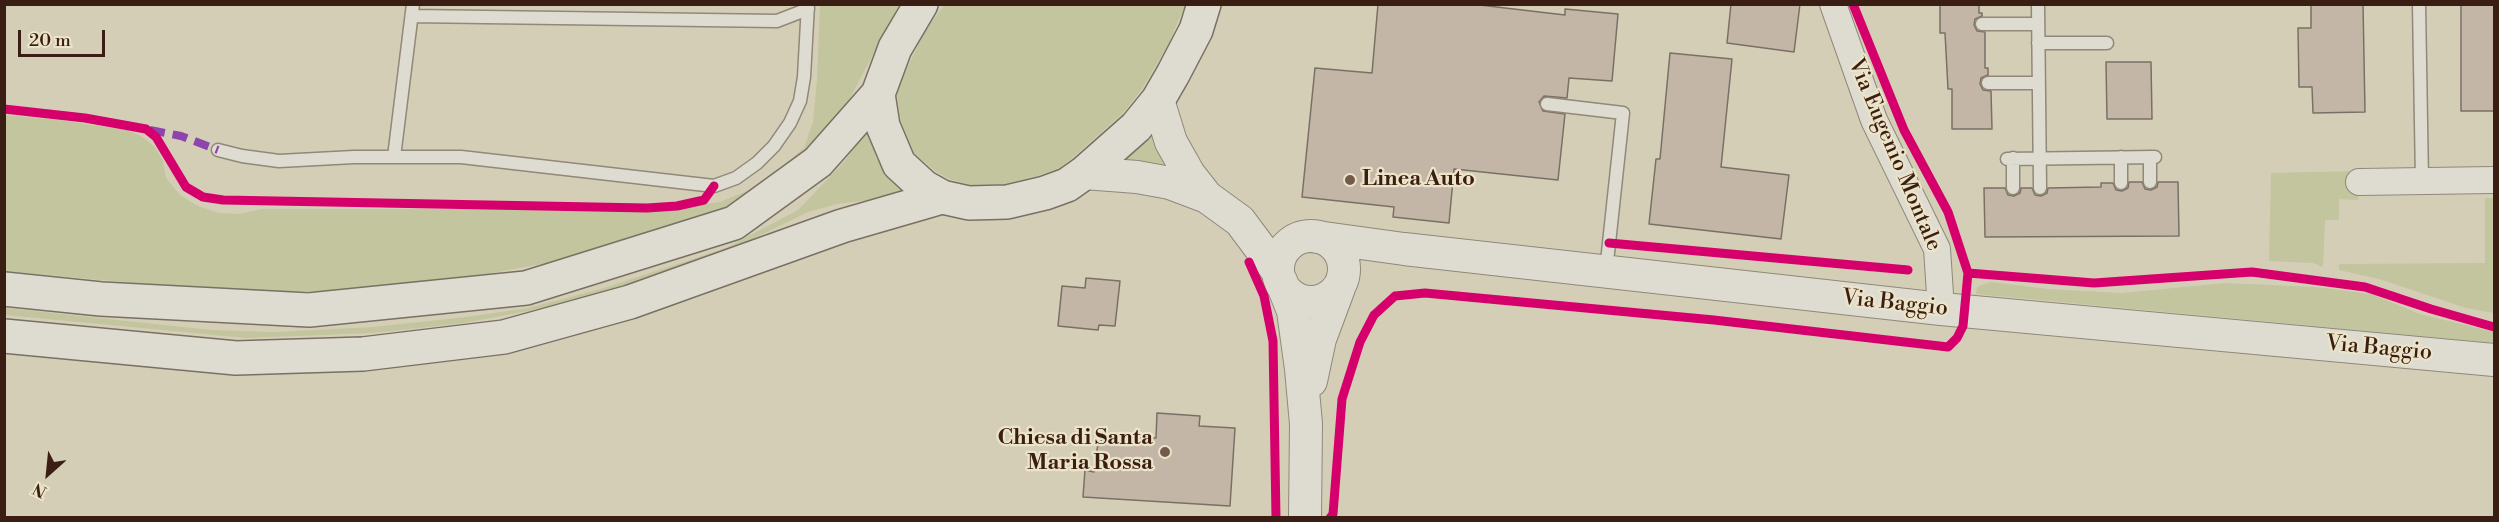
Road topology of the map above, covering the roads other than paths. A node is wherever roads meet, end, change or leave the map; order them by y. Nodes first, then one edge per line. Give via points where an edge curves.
1 (921, 4) edge
2 (1204, 4) edge
3 (1833, 4) edge
4 (2038, 4) edge
5 (2419, 4) edge
6 (808, 7) edge
7 (412, 10) edge
8 (1982, 24) dead end
9 (2038, 24) junction
10 (2038, 43) junction
11 (2107, 43) dead end
12 (1988, 82) dead end
13 (2038, 82) junction
14 (878, 94) junction
15 (1158, 100) junction
16 (1547, 104) dead end
17 (218, 150) dead end
18 (394, 157) junction
19 (2039, 158) junction
20 (2121, 158) junction
21 (1084, 173) junction
22 (2494, 180) edge
23 (2422, 181) junction
24 (2150, 182) dead end
25 (2359, 182) dead end
26 (2121, 183) dead end
27 (2013, 188) dead end
28 (2040, 188) dead end
29 (942, 197) junction
30 (1207, 197) junction
31 (1240, 221) junction
32 (1312, 237) junction
33 (1404, 249) junction
34 (1606, 272) junction
35 (1280, 276) junction
36 (1341, 283) junction
37 (4, 289) edge
38 (1941, 309) junction
39 (4, 336) edge
40 (2494, 360) edge
41 (1306, 424) junction
42 (1305, 518) edge

1 - 14 main road via 895,48
2 - 15 main road via 1191,41
3 - 38 street, Via Eugenio Montale via 1874,120 1938,249
4 - 9 lane
5 - 23 lane
6 - 7 lane via 777,21
6 - 18 lane via 804,77 800,101 790,123 758,163 736,178 714,186 461,157
7 - 18 lane
8 - 9 lane
9 - 10 lane
10 - 11 lane
10 - 13 lane
12 - 13 lane
13 - 19 lane
14 - 29 main road via 883,126 899,164 924,187
14 - 37 main road via 818,162 734,223 526,288 309,310 101,299
15 - 21 main road via 1136,127
15 - 30 street, Via Baggio via 1171,142
16 - 34 lane via 1623,113
17 - 18 lane via 279,161
19 - 20 lane
19 - 27 lane via 2010,158
19 - 28 lane
20 - 24 lane via 2152,157
20 - 26 lane
21 - 29 main road via 1067,185 1007,202 969,203
21 - 30 street, Via Baggio via 1170,183
22 - 23 street
23 - 25 street
29 - 39 main road via 842,226 630,302 504,337 363,354 236,358
30 - 31 street, Via Baggio
31 - 32 street, Via Baggio
31 - 35 street, Via Baggio
32 - 33 street, Via Baggio
32 - 35 street via 1298,239 1283,252
32 - 36 street via 1332,243 1339,252 1344,262
33 - 34 street, Via Baggio
33 - 36 street, Via Baggio via 1374,261
34 - 38 street, Via Baggio
35 - 36 street via 1292,295 1308,302 1325,299
35 - 41 street via 1293,311
36 - 41 street via 1311,374
38 - 40 street, Via Baggio
41 - 42 street

